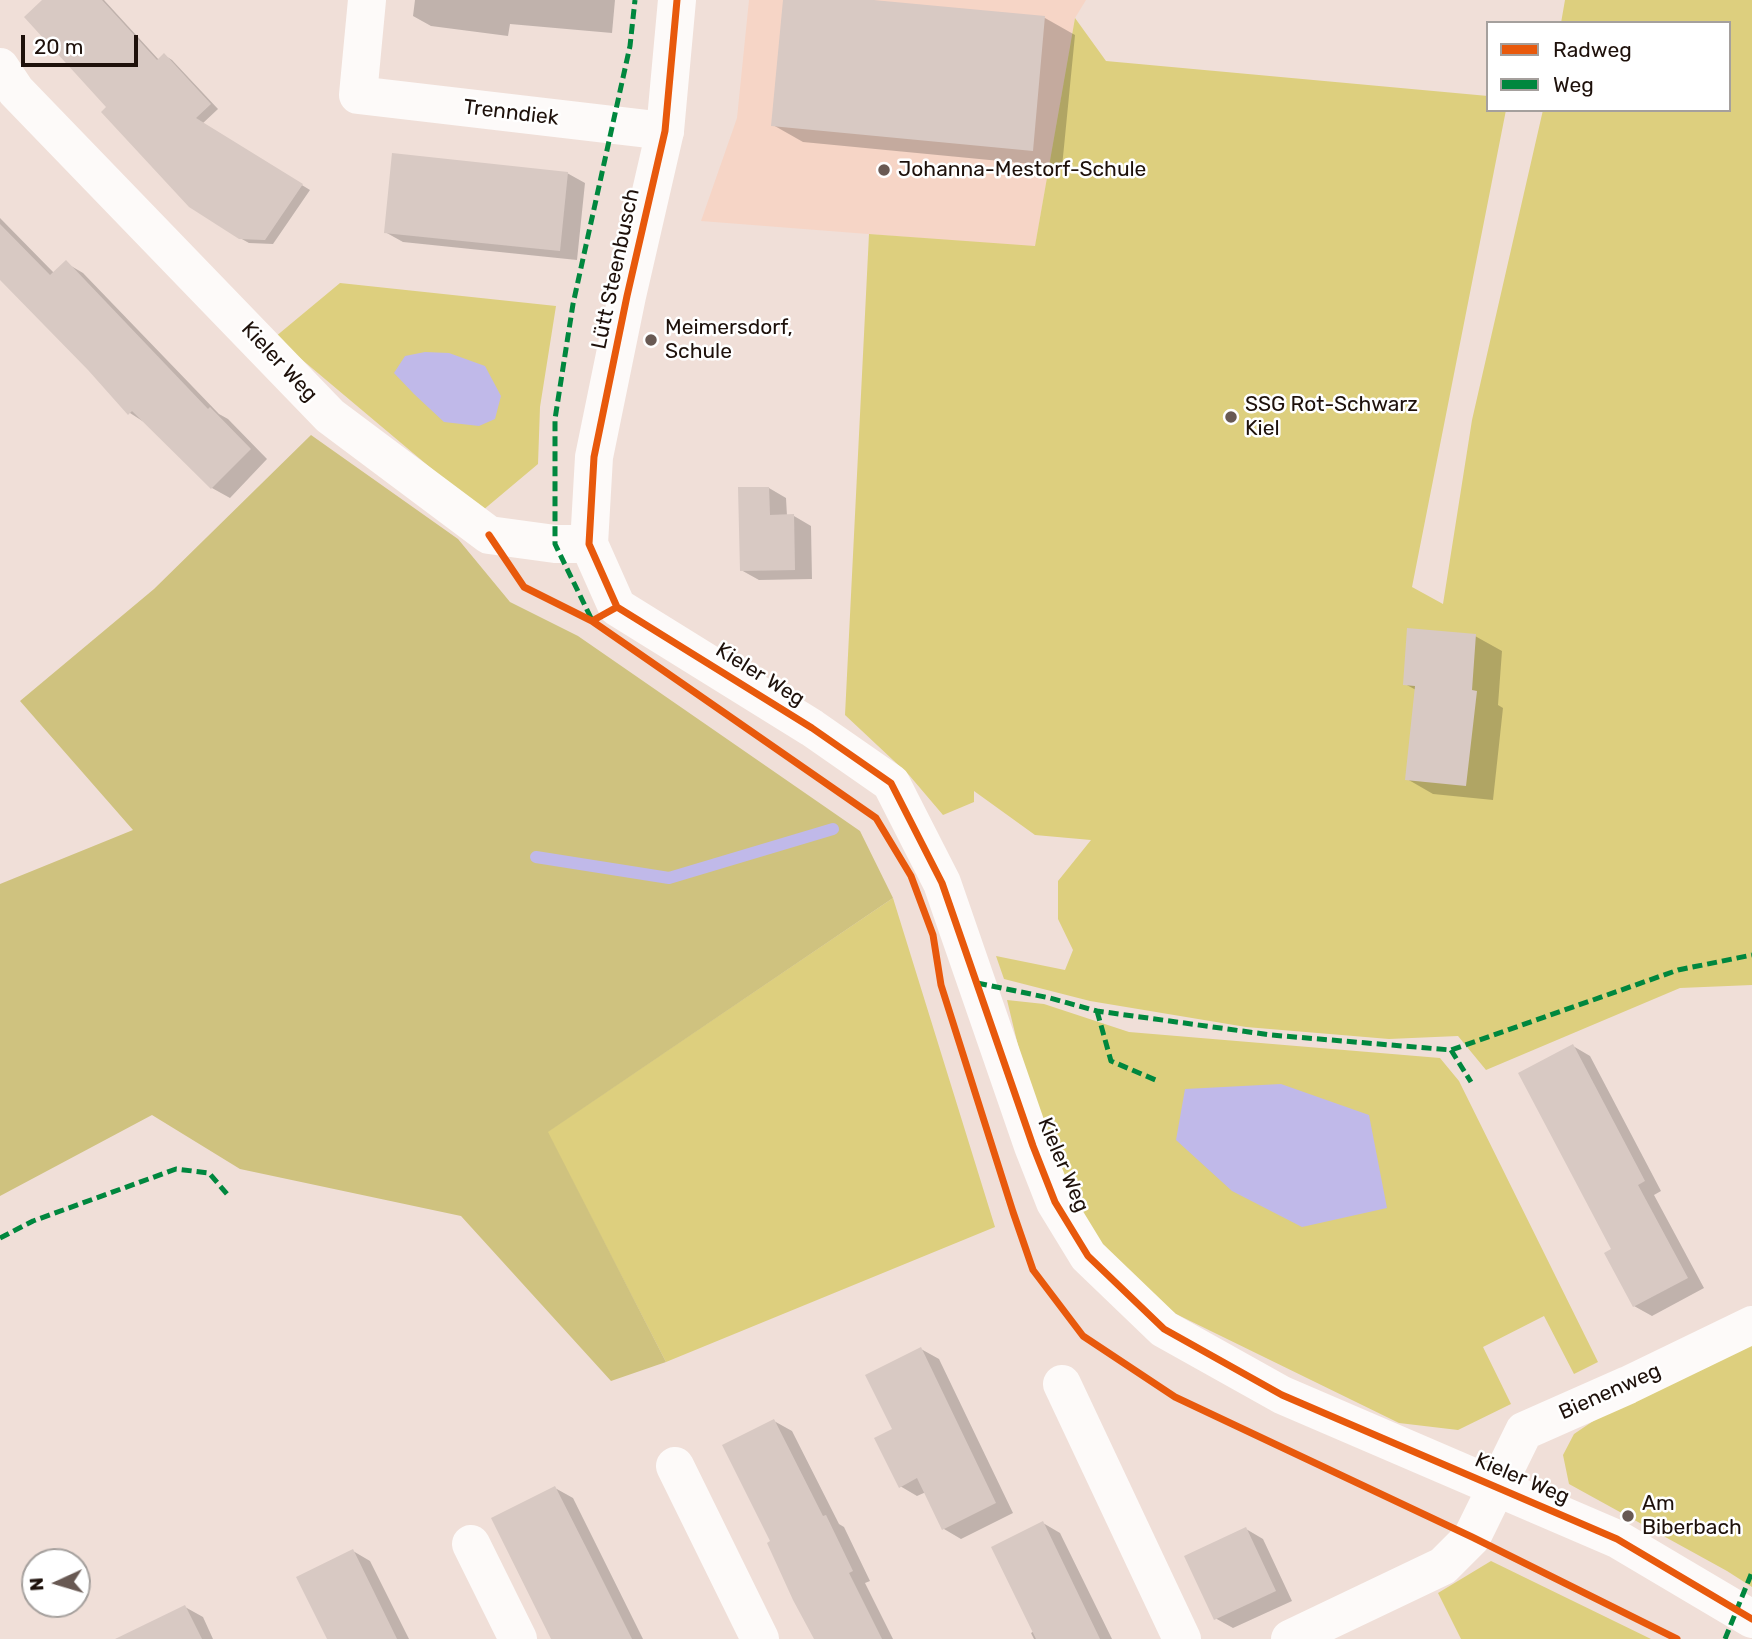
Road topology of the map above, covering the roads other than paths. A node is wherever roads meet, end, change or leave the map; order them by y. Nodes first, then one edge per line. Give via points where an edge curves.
1 (367, 0) edge
2 (677, 0) edge
3 (0, 67) edge
4 (665, 131) junction
5 (589, 544) junction
6 (1752, 1325) edge
7 (1062, 1384) dead end
8 (675, 1466) dead end
9 (1496, 1487) junction
10 (471, 1544) dead end
11 (1752, 1619) edge
12 (518, 1639) edge
13 (760, 1639) edge
14 (1182, 1639) edge
15 (1290, 1639) edge

1 - 4 street, Trenndiek via 358,95
2 - 4 street, Lütt Steenbusch
3 - 5 street, Kieler Weg via 16,92 330,416 489,535
4 - 5 street, Lütt Steenbusch via 594,457
5 - 9 street, Kieler Weg via 617,607 812,728 891,783 942,883 1055,1202 1088,1256 1164,1329 1282,1395
6 - 9 street, Bienenweg via 1524,1431
7 - 14 street
8 - 13 street
9 - 11 street, Kieler Weg via 1617,1539
9 - 15 street, Bienenweg via 1472,1537 1443,1566
10 - 12 street

